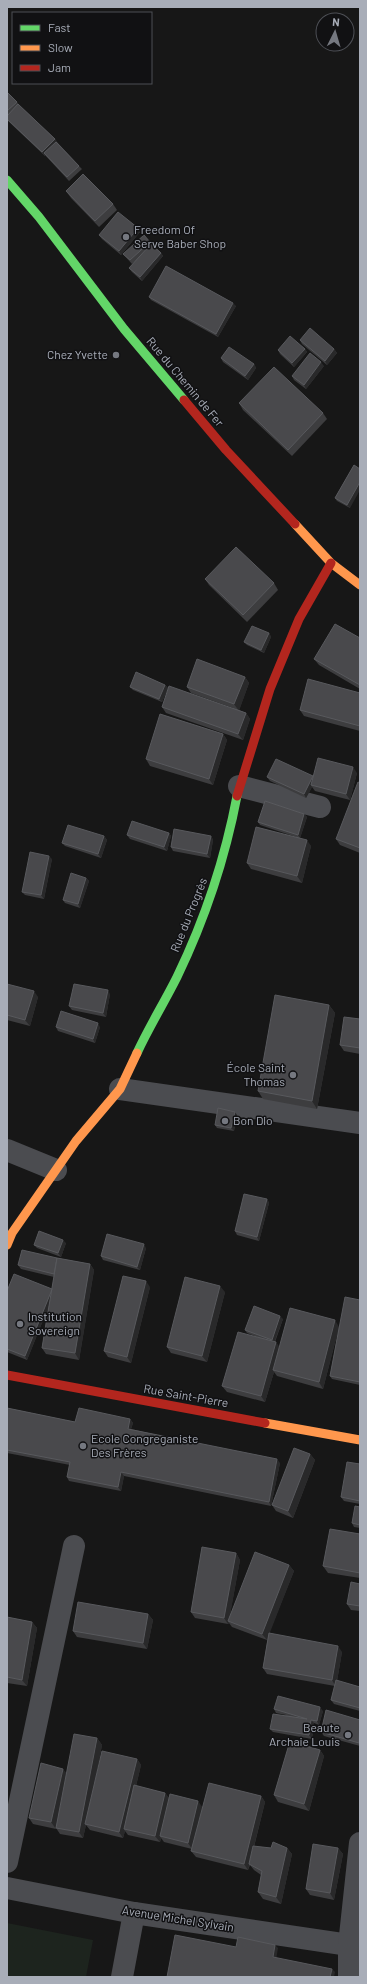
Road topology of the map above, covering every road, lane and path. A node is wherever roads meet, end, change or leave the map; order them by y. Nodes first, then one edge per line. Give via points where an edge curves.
1 (7, 180) edge
2 (331, 563) junction
3 (360, 585) edge
4 (239, 786) junction
5 (320, 807) dead end
6 (120, 1089) junction
7 (360, 1123) edge
8 (7, 1150) edge
9 (56, 1170) junction
10 (7, 1245) edge
11 (7, 1375) edge
12 (360, 1440) edge
13 (74, 1546) dead end
14 (360, 1843) edge
15 (7, 1862) edge
16 (7, 1888) edge
17 (134, 1913) junction
18 (349, 1945) junction
19 (122, 1977) edge
20 (349, 1977) edge

1 - 2 street, Rue du Chemin de Fer via 166,380 226,450
2 - 3 street, Rue du Chemin de Fer
2 - 4 street, Rue du Progrès via 293,633 270,689
4 - 5 street
4 - 6 street, Rue du Progrès via 230,834 215,887 177,977
6 - 7 street
6 - 9 street, Rue du Progrès via 76,1141
8 - 9 street
9 - 10 street, Rue du Progrès via 12,1232
11 - 12 street, Rue Saint-Pierre
13 - 15 street
14 - 18 street
16 - 17 street, Avenue Michel Sylvain
17 - 18 street, Avenue Michel Sylvain
17 - 19 street
18 - 20 street

